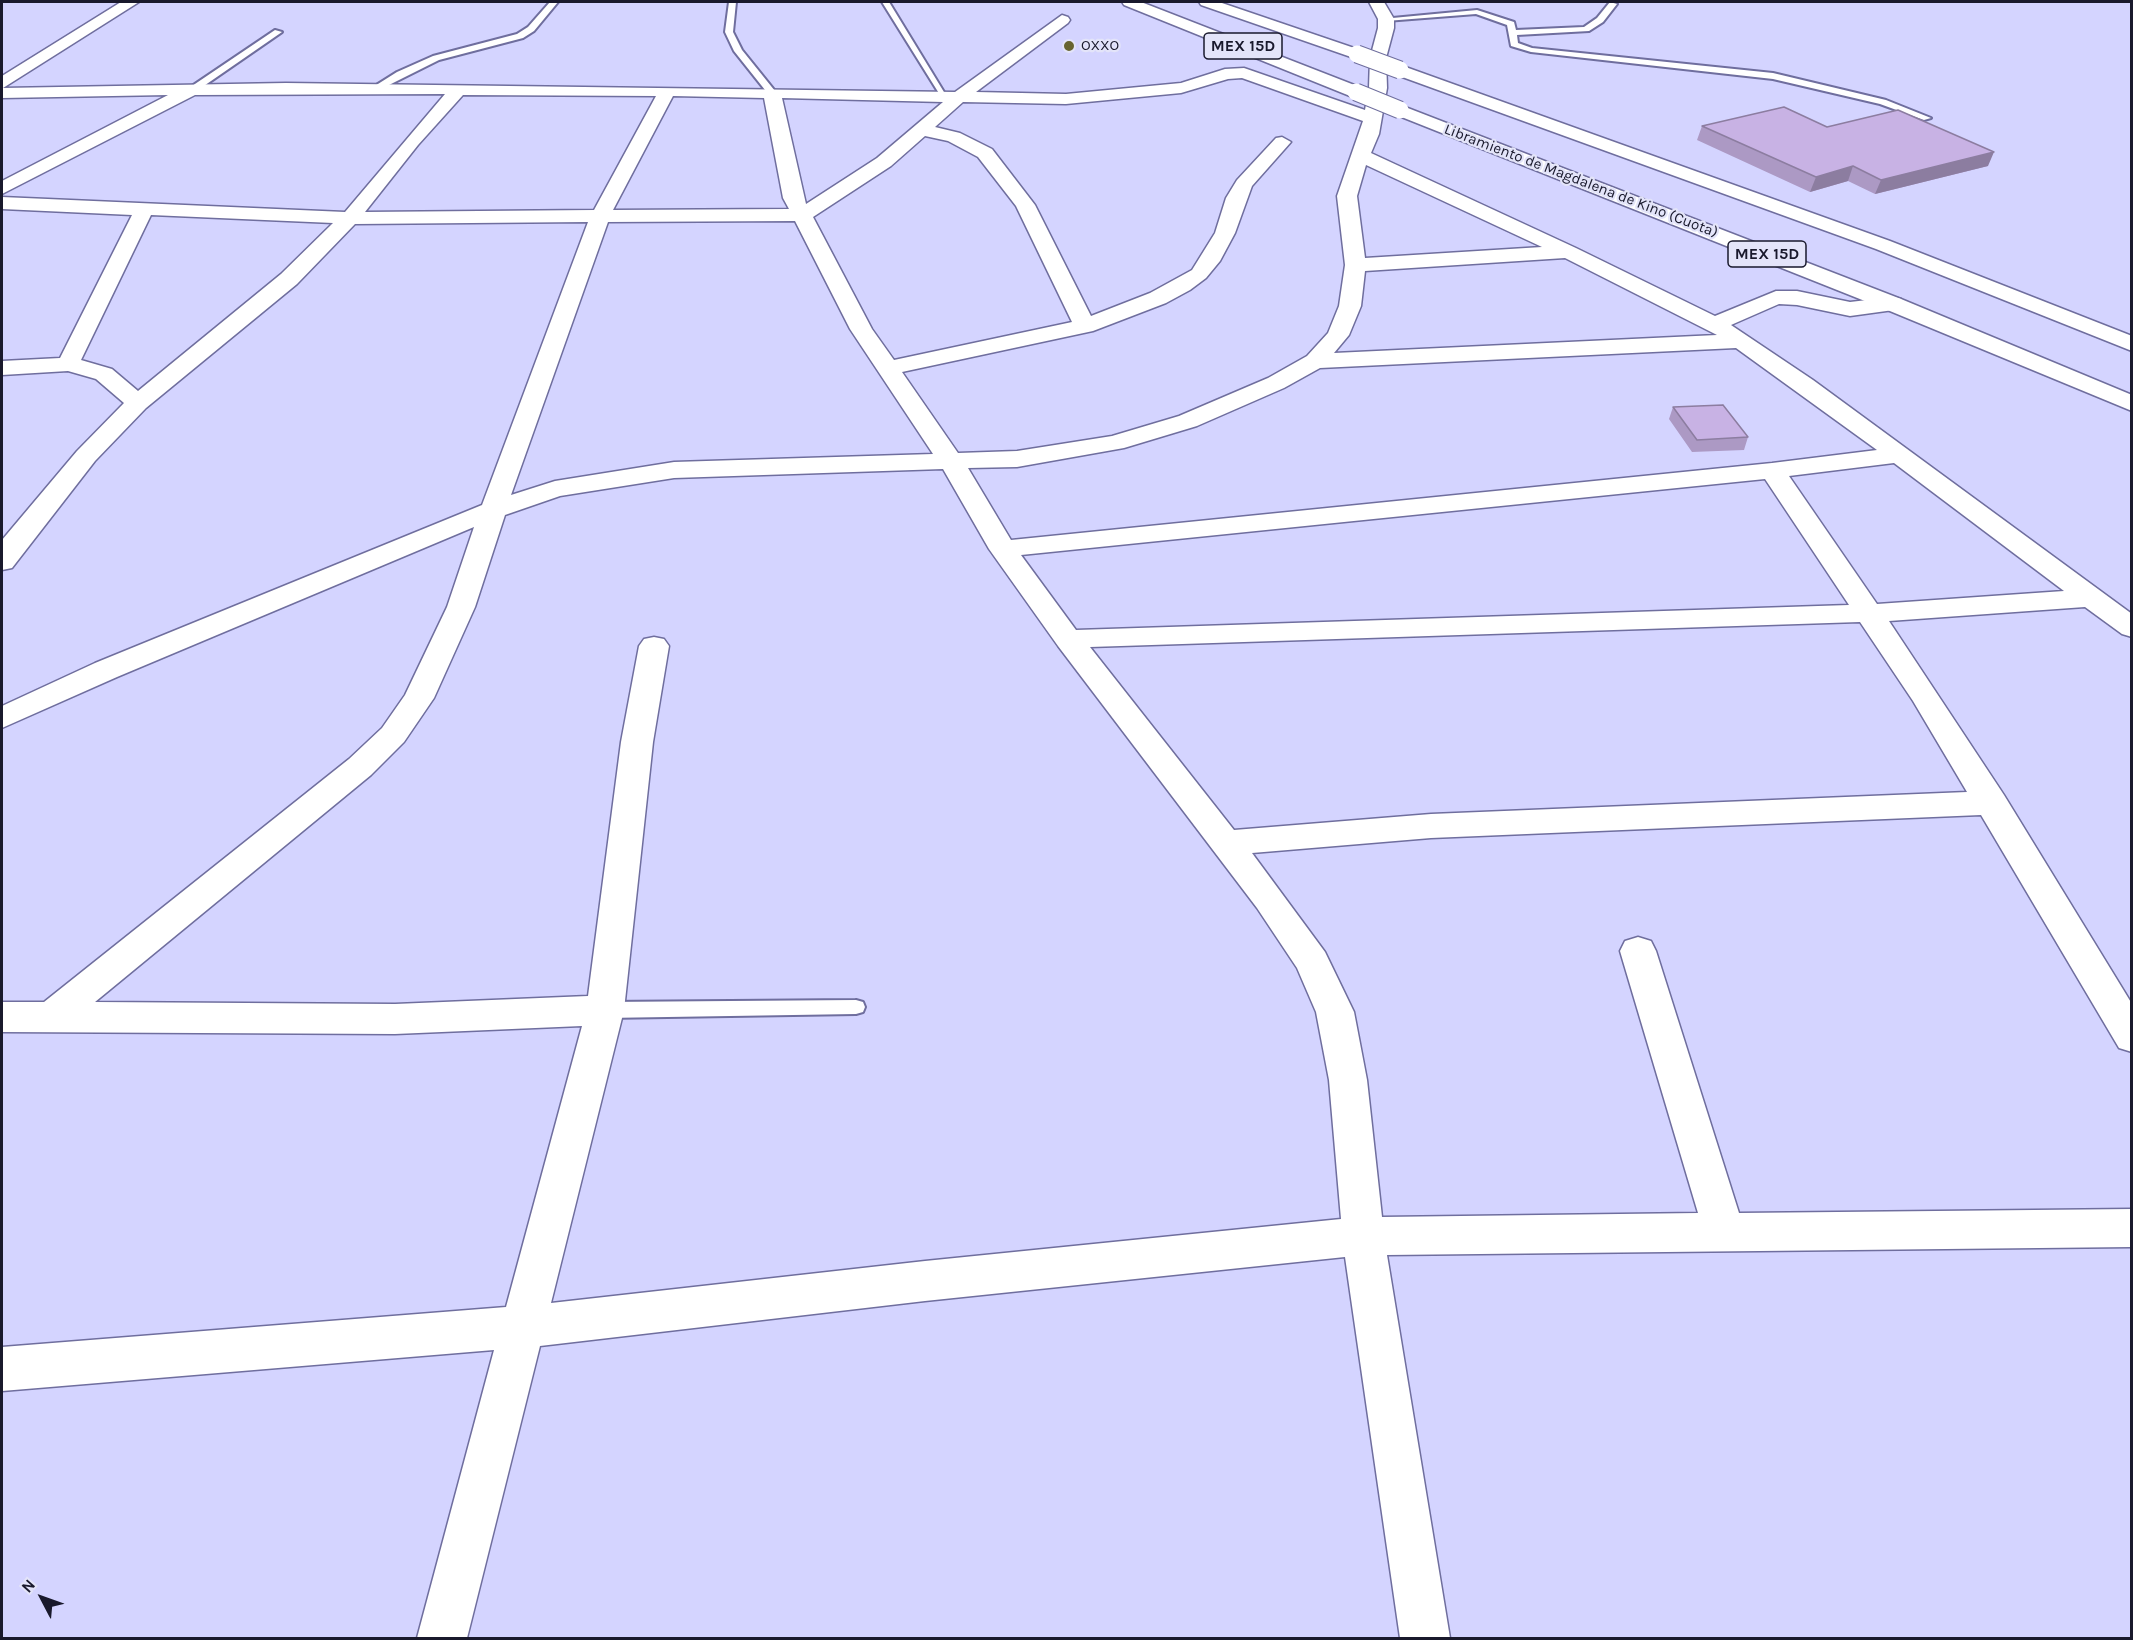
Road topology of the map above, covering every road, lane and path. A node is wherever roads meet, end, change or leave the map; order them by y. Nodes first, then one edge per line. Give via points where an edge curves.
1 (131, 2) edge
2 (554, 2) edge
3 (732, 2) edge
4 (885, 2) edge
5 (1129, 2) edge
6 (1206, 2) edge
7 (1613, 4) dead end
8 (1382, 10) edge
9 (1062, 20) dead end
10 (278, 32) dead end
11 (1512, 33) junction
12 (2, 83) edge
13 (195, 88) junction
14 (374, 89) junction
15 (459, 90) junction
16 (667, 91) junction
17 (2, 93) edge
18 (772, 93) junction
19 (952, 96) junction
20 (1372, 118) junction
21 (1927, 118) dead end
22 (923, 130) junction
23 (1282, 142) dead end
24 (1360, 155) junction
25 (2, 188) edge
26 (2, 203) edge
27 (145, 208) junction
28 (803, 215) junction
29 (600, 217) junction
30 (350, 218) junction
31 (1569, 252) junction
32 (1355, 265) junction
33 (1893, 304) junction
34 (1715, 324) junction
35 (1085, 327) junction
36 (1743, 341) junction
37 (2132, 344) edge
38 (1315, 361) junction
39 (68, 364) junction
40 (2, 368) edge
41 (889, 368) junction
42 (138, 403) junction
43 (2132, 404) edge
44 (1897, 454) junction
45 (952, 463) junction
46 (1772, 471) junction
47 (493, 510) junction
48 (1003, 549) junction
49 (2, 562) edge
50 (2090, 598) junction
51 (1869, 614) junction
52 (2132, 628) edge
53 (1068, 639) junction
54 (654, 646) dead end
55 (2, 718) edge
56 (1992, 803) junction
57 (1225, 843) junction
58 (1638, 951) dead end
59 (856, 1007) dead end
60 (605, 1010) junction
61 (2, 1017) edge
62 (49, 1019) junction
63 (2132, 1037) edge
64 (2132, 1228) edge
65 (1724, 1232) junction
66 (1363, 1236) junction
67 (521, 1328) junction
68 (2, 1369) edge
69 (442, 1638) edge
70 (1425, 1638) edge

1 - 12 main road
2 - 14 lane via 520,36 436,58
3 - 18 lane via 729,32 738,51
4 - 19 lane
5 - 33 main road, Libramiento de Magdalena de Kino (Cuota) / MEX 15D, bridge
6 - 37 main road, MEX 15D, bridge via 1883,245
7 - 11 lane via 1586,29
8 - 11 lane via 1477,12 1511,24
8 - 20 main road
9 - 19 main road
10 - 13 lane
11 - 21 lane via 1514,44 1531,50 1773,76 1872,99
13 - 14 main road
13 - 17 main road
13 - 25 main road
14 - 15 main road
15 - 16 main road
15 - 30 main road
16 - 18 main road
16 - 29 main road
18 - 19 main road
18 - 28 main road via 793,198
19 - 20 main road via 1090,98 1145,89 1182,88 1225,74 1244,73
19 - 22 main road
20 - 24 main road
22 - 28 main road via 849,188
22 - 35 main road via 954,137 985,153 1024,205
23 - 35 main road via 1244,184 1225,233 1199,274 1158,298
24 - 31 main road
24 - 32 main road via 1347,196
26 - 27 main road
27 - 30 main road
27 - 39 main road
28 - 29 main road
28 - 41 main road via 861,329
29 - 30 main road
29 - 47 main road
30 - 42 main road via 289,279
31 - 32 main road
31 - 34 main road
32 - 38 main road via 1350,306 1338,335
33 - 34 main road via 1850,309 1776,297
33 - 43 main road, Libramiento de Magdalena de Kino (Cuota) / MEX 15D
34 - 36 main road
35 - 41 main road
36 - 38 main road
36 - 44 main road
38 - 45 main road via 1276,383 1188,421 1115,442 1017,459
39 - 40 main road
39 - 42 main road via 104,374
41 - 45 main road
42 - 49 main road via 86,456
44 - 46 main road
44 - 50 main road
45 - 47 main road via 674,470 555,489
45 - 48 main road
46 - 48 main road
46 - 51 main road
47 - 55 main road via 106,670
47 - 62 main road via 461,607 419,698 393,735 236,870
48 - 53 main road
50 - 51 main road
50 - 52 main road
51 - 53 main road
51 - 56 main road
53 - 57 main road
54 - 60 main road via 638,742
56 - 57 main road via 1442,825
56 - 63 main road
57 - 66 main road via 1312,962 1335,1012 1348,1080
58 - 65 main road
59 - 60 lane
60 - 62 main road via 395,1019
60 - 67 main road
61 - 62 main road
64 - 65 main road
65 - 66 main road
66 - 67 main road
66 - 70 main road
67 - 68 main road
67 - 69 main road

